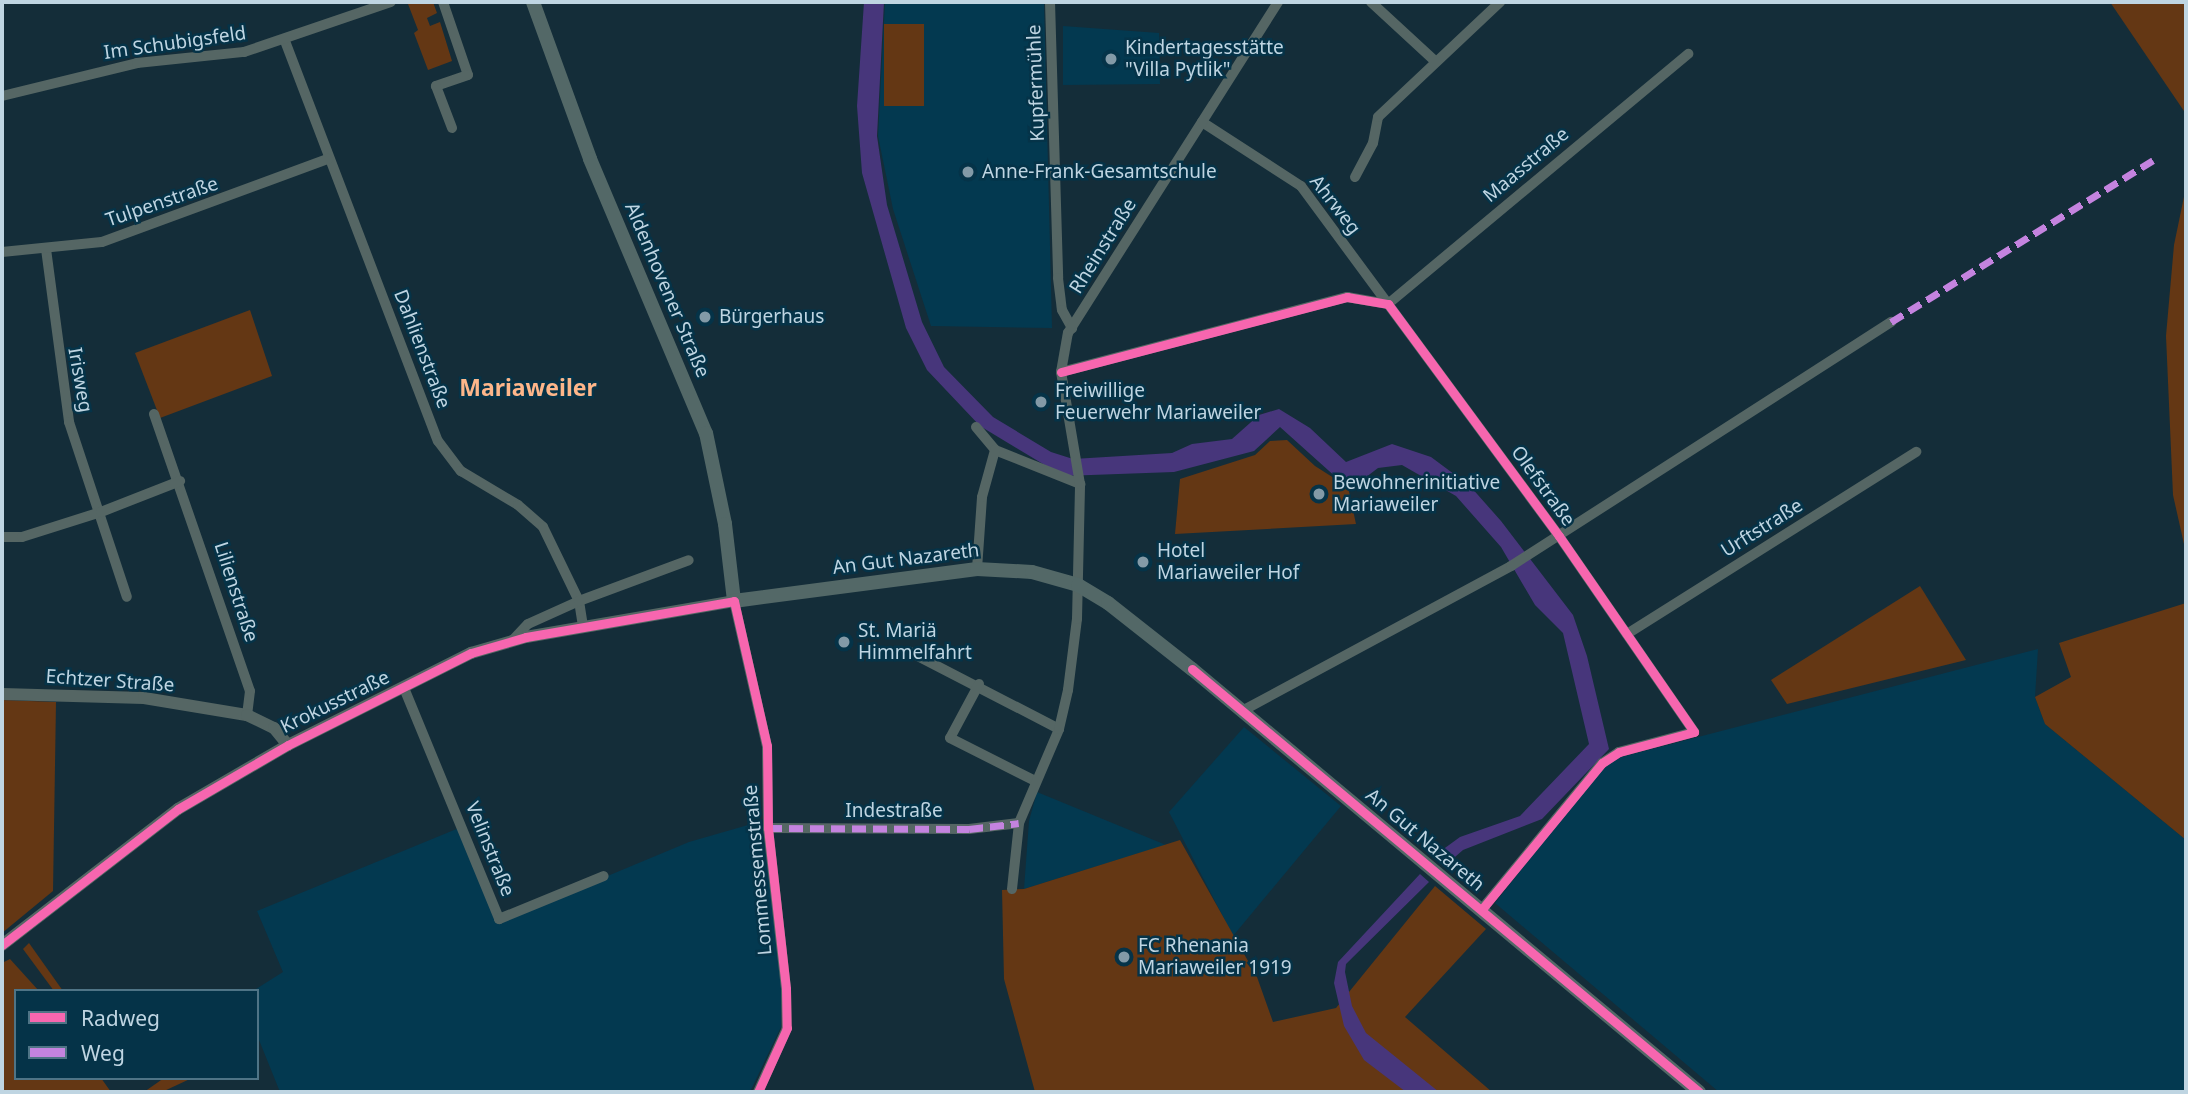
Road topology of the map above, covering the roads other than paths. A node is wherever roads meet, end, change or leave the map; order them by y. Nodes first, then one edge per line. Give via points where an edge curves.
1 (391, 2) edge
2 (443, 2) edge
3 (533, 2) edge
4 (1049, 2) edge
5 (1278, 2) edge
6 (1371, 2) edge
7 (1500, 2) edge
8 (285, 41) junction
9 (1688, 54) dead end
10 (1435, 61) junction
11 (2, 96) edge
12 (1202, 122) junction
13 (452, 128) dead end
14 (328, 159) junction
15 (1355, 177) dead end
16 (46, 249) junction
17 (2, 252) edge
18 (1388, 304) junction
19 (1891, 322) dead end
20 (1072, 328) junction
21 (1061, 372) junction
22 (154, 414) dead end
23 (976, 427) dead end
24 (995, 450) junction
25 (1916, 452) dead end
26 (180, 481) junction
27 (1079, 481) junction
28 (101, 512) junction
29 (1559, 536) junction
30 (2, 537) edge
31 (689, 560) dead end
32 (977, 569) junction
33 (1078, 585) junction
34 (127, 597) dead end
35 (579, 601) junction
36 (734, 601) junction
37 (583, 626) junction
38 (1627, 634) junction
39 (512, 641) junction
40 (908, 651) dead end
41 (979, 684) junction
42 (404, 688) junction
43 (2, 694) edge
44 (1242, 711) junction
45 (247, 715) junction
46 (1059, 729) junction
47 (288, 745) junction
48 (1035, 781) junction
49 (1020, 823) junction
50 (768, 828) junction
51 (604, 876) dead end
52 (1012, 889) dead end
53 (1482, 909) junction
54 (2, 945) edge
55 (758, 1092) edge
56 (1699, 1092) edge

1 - 8 street, Im Schubigsfeld
2 - 13 street via 468,75 436,86
3 - 36 main road, Aldenhovener Straße via 590,159 706,433 725,524
4 - 20 street, Kupfermühle via 1058,278 1062,310
5 - 12 street, Rheinstraße
6 - 10 street
7 - 10 street
8 - 11 street, Im Schubigsfeld via 229,55 137,63
8 - 14 street, Dahlienstraße
9 - 18 street, Maasstraße
10 - 15 street via 1378,117 1373,143
12 - 18 street, Ahrweg via 1301,186
12 - 20 street, Rheinstraße
14 - 16 street, Tulpenstraße via 102,242
14 - 35 street, Dahlienstraße via 438,440 461,471 517,505 543,527
16 - 17 street, Tulpenstraße
16 - 28 street, Irisweg via 69,422
18 - 21 street via 1347,297
18 - 29 street, Olefstraße
19 - 29 street, Olefstraße
20 - 21 street, Rheinstraße
21 - 27 street
22 - 26 street, Lilienstraße
23 - 24 street
24 - 27 street
24 - 32 street via 982,497
25 - 38 street, Urftstraße
26 - 28 street
26 - 45 street, Lilienstraße via 250,691
27 - 33 street
28 - 30 street via 22,537
28 - 34 street
29 - 38 street, Olefstraße
29 - 44 street, Olefstraße
31 - 35 street, Krokusstraße
32 - 33 main road, An Gut Nazareth via 1032,572
32 - 36 main road, An Gut Nazareth
33 - 44 main road, An Gut Nazareth via 1108,603
33 - 46 street via 1068,690
35 - 37 street, Dahlienstraße
35 - 39 street, Krokusstraße via 528,624
36 - 37 street, Krokusstraße
36 - 50 street, Lommessemstraße via 767,746
37 - 39 street, Krokusstraße
38 - 53 street, Olefstraße via 1694,732 1619,752 1602,763
39 - 42 street, Krokusstraße via 471,653
40 - 41 street
41 - 46 street
41 - 48 street via 950,738
42 - 47 street, Krokusstraße
42 - 51 street, Velinstraße via 499,919
43 - 45 street, Echtzer Straße via 144,698
44 - 53 main road, An Gut Nazareth
45 - 47 street, Echtzer Straße via 275,728
46 - 48 street
47 - 54 street, Krokusstraße via 177,808
48 - 49 street
49 - 50 street, Indestraße via 969,829
49 - 52 street
50 - 55 street, Lommessemstraße via 787,1028
53 - 56 main road, An Gut Nazareth

